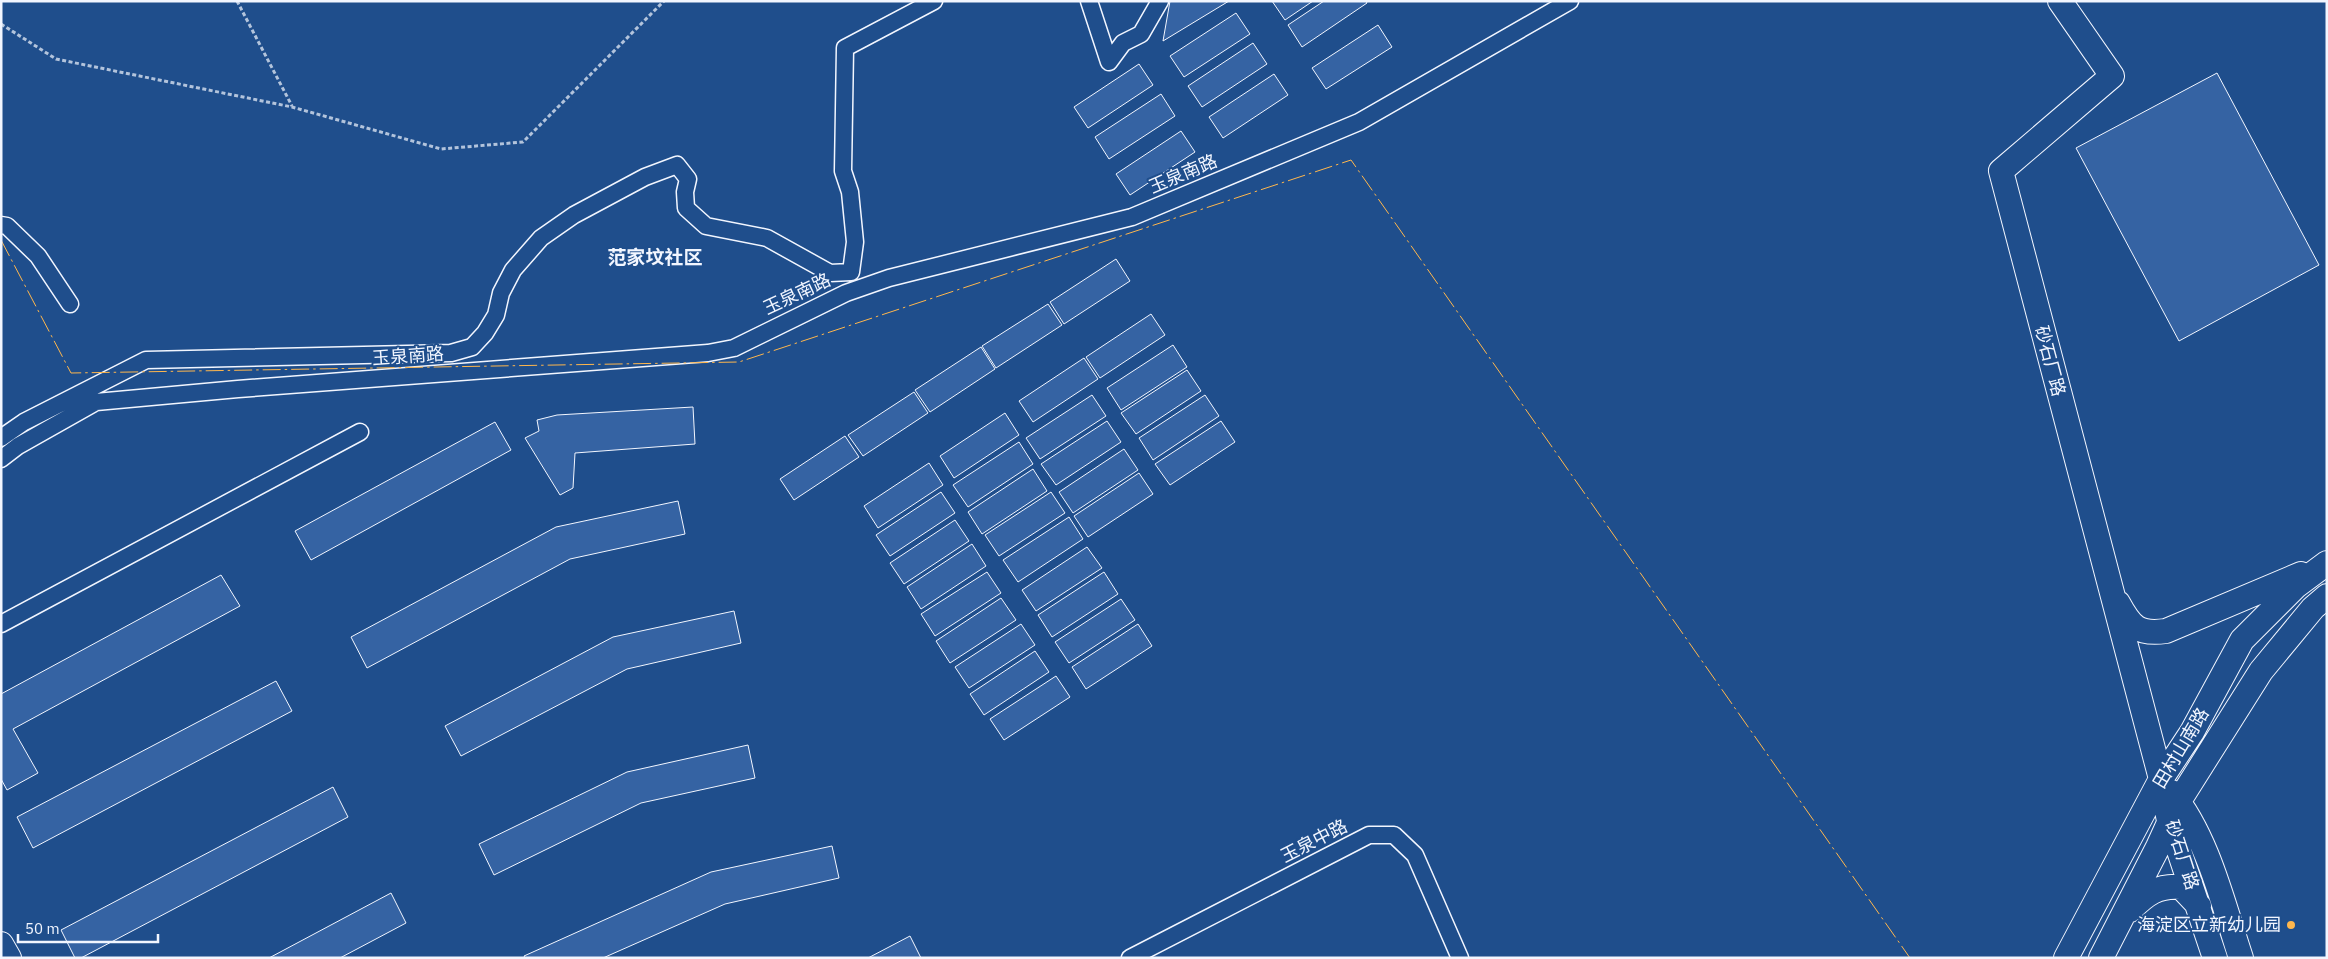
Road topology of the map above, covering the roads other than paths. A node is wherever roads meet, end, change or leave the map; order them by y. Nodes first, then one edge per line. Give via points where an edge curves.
1 (934, 1) edge
2 (1089, 1) edge
3 (1160, 1) edge
4 (1570, 1) edge
5 (2060, 1) edge
6 (1, 225) edge
7 (70, 304) dead end
8 (360, 432) dead end
9 (1, 438) edge
10 (1, 459) edge
11 (2327, 562) edge
12 (2110, 588) junction
13 (2327, 596) edge
14 (1, 624) edge
15 (2161, 780) junction
16 (2174, 811) junction
17 (2199, 906) junction
18 (2121, 920) junction
19 (1, 944) edge
20 (9, 958) edge
21 (1130, 958) edge
22 (1460, 958) edge
23 (2066, 958) edge
24 (2101, 958) edge
25 (2215, 958) edge
26 (2241, 958) edge

1 - 9 street via 845,48 843,171 850,192 856,242 851,272 830,273 767,238 706,226 686,208 688,179 677,165 638,181 574,215 541,238 513,270 501,293 496,315 472,347 451,353 146,360 24,422
2 - 3 street via 1110,62 1123,43 1141,34
4 - 10 street, 玉泉南路 via 1359,122 1132,217 889,278 846,293 734,348 708,353 96,402
5 - 12 main road, 砂石厂路 via 2112,76 2001,171
6 - 7 street via 7,226 38,256
8 - 14 street
11 - 12 main road via 2166,631 2148,634 2131,624
11 - 15 main road, 田村山南路 via 2296,586 2242,640 2192,732
12 - 15 main road, 砂石厂路
13 - 16 main road, 田村山南路 via 2261,670
15 - 16 main road, 砂石厂路
15 - 23 main road, 田村山南路
16 - 17 main road, 砂石厂路
16 - 18 main road, 田村山南路
16 - 26 main road, 砂石厂路 via 2205,848
17 - 18 main road via 2181,887 2168,886 2146,894
17 - 25 main road, 砂石厂路
18 - 24 main road, 田村山南路
19 - 20 main road
21 - 22 street, 玉泉中路 via 1369,835 1394,835 1416,855

